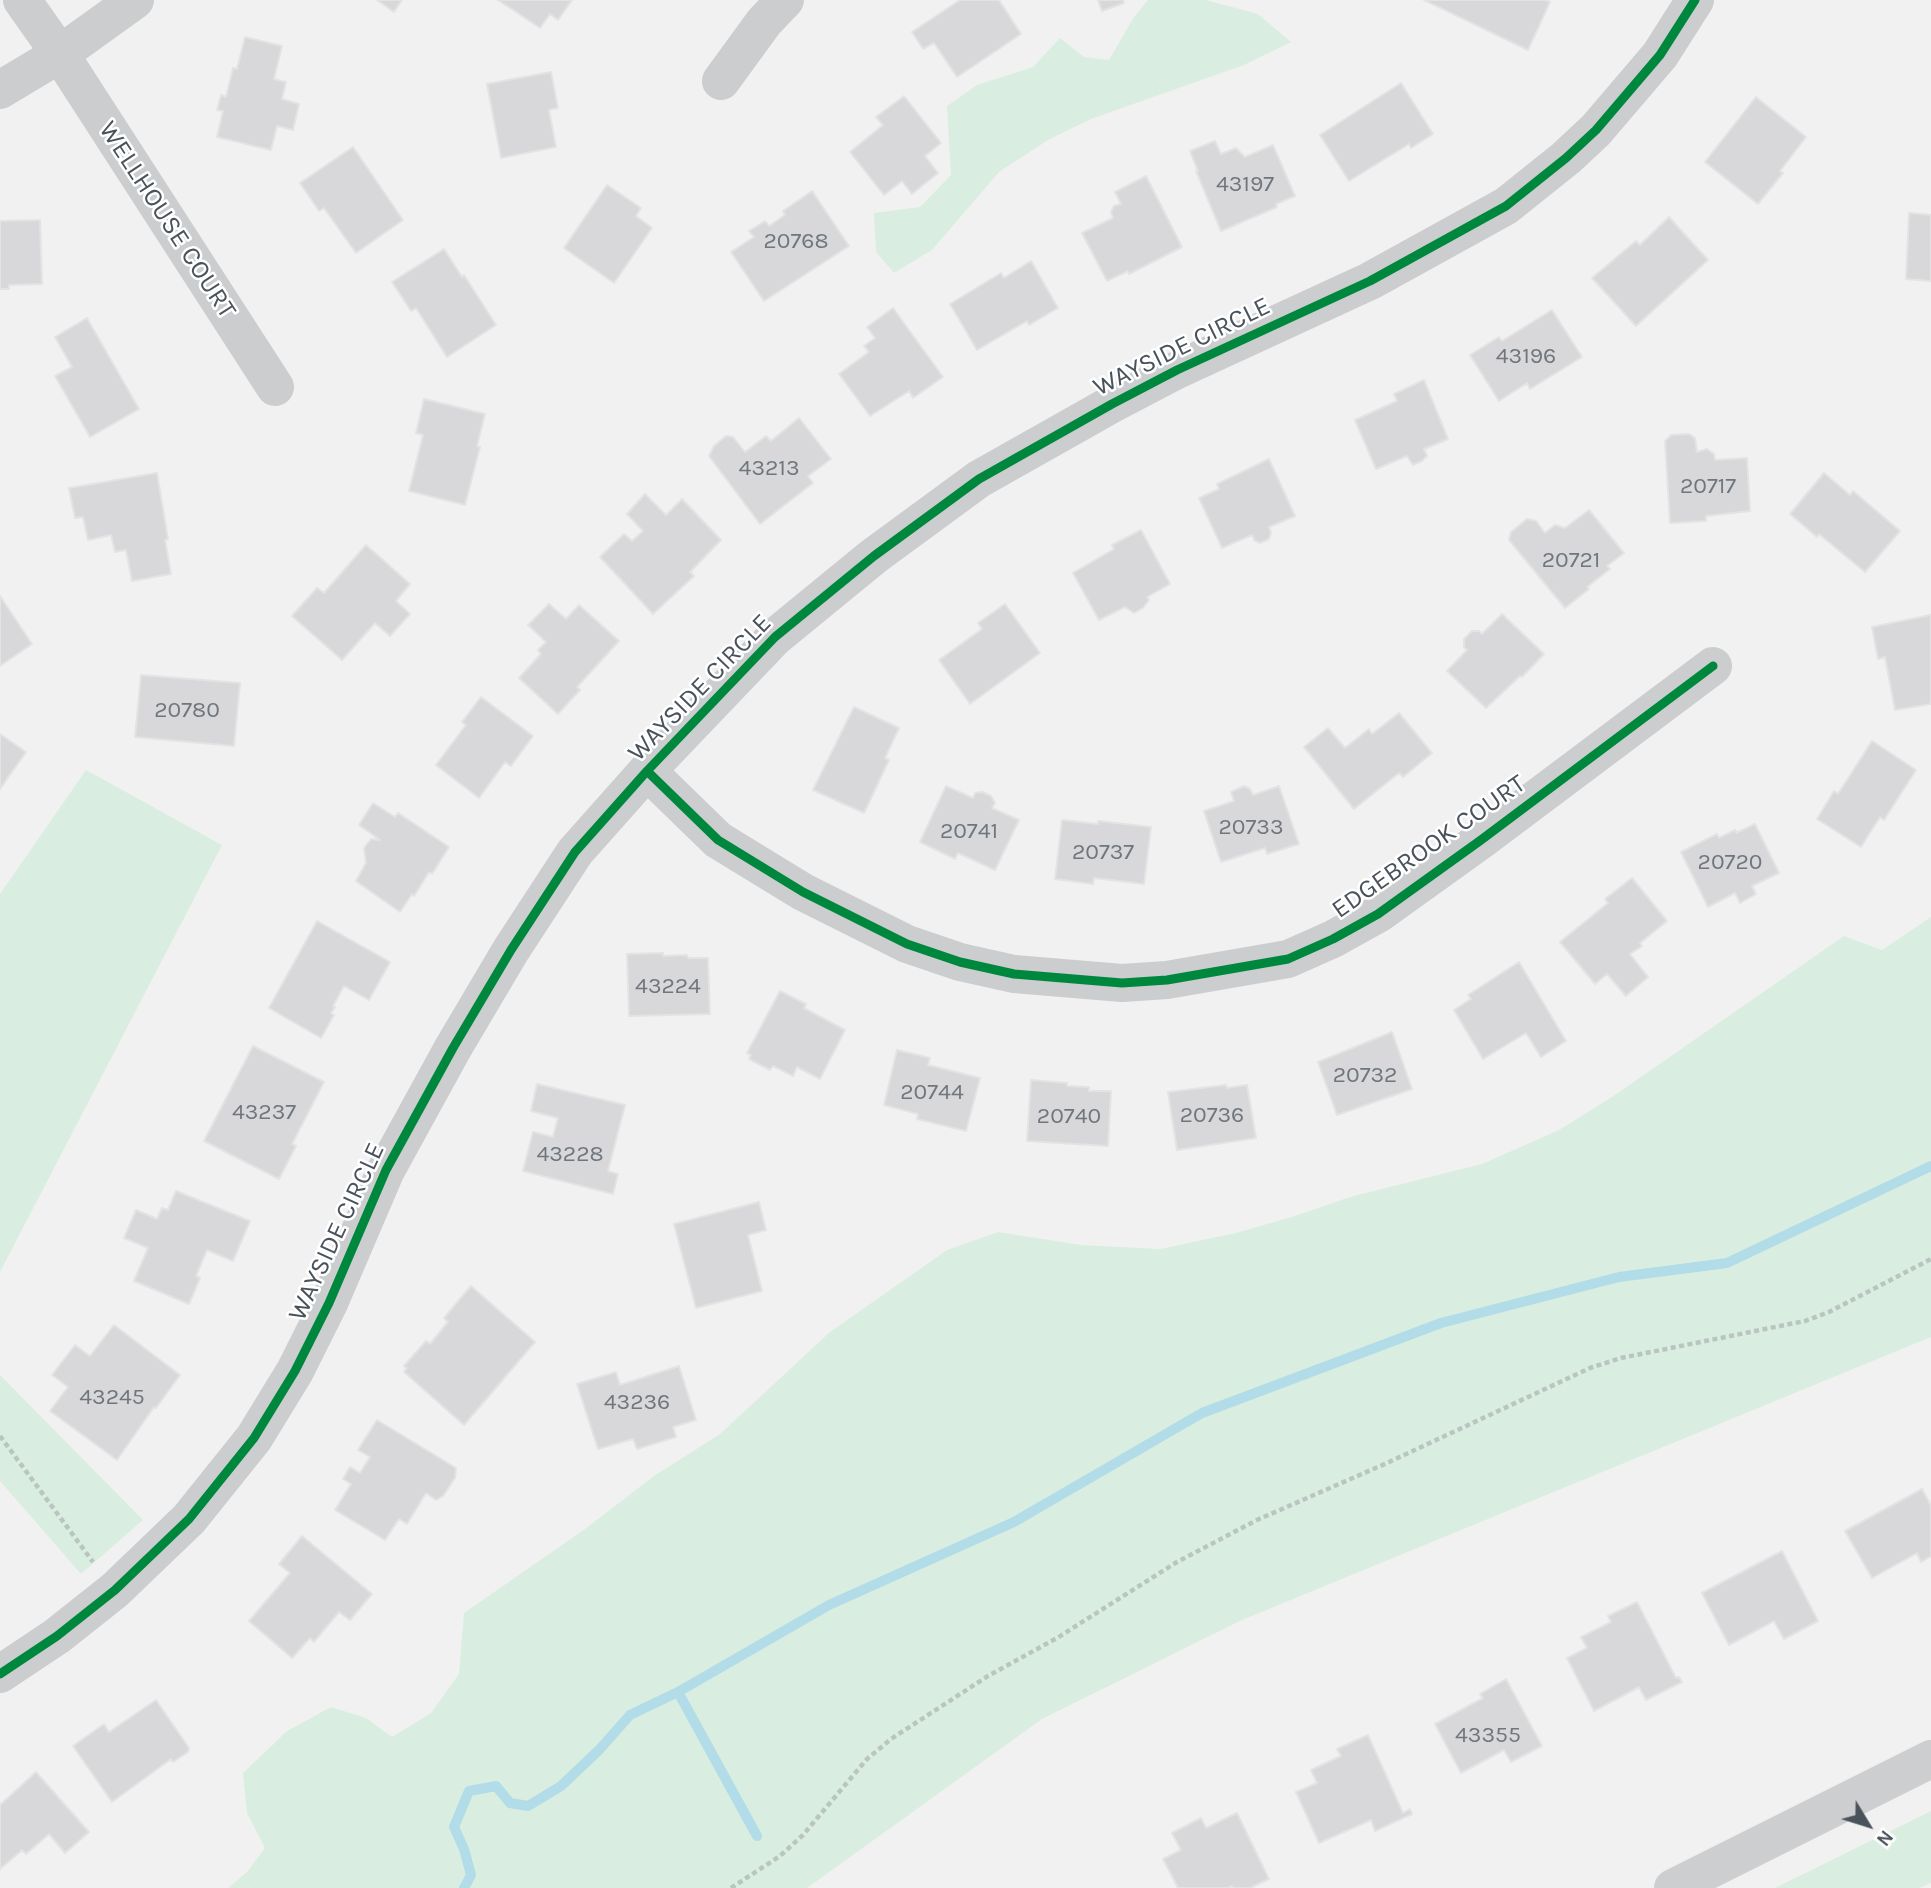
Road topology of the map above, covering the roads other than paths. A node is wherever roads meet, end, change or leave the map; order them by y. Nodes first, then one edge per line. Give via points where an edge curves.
1 (22, 0) edge
2 (135, 0) edge
3 (785, 0) edge
4 (1695, 0) edge
5 (60, 54) junction
6 (720, 81) dead end
7 (0, 90) edge
8 (275, 387) dead end
9 (1713, 666) dead end
10 (647, 771) junction
11 (0, 1674) edge
12 (1931, 1759) edge
13 (1672, 1888) edge

1 - 5 street, WELLHOUSE COURT
2 - 5 street
3 - 6 street
4 - 10 street, WAYSIDE CIRCLE via 1660,55 1597,130 1506,206 1370,281 1145,387 979,479 775,637
5 - 7 street
5 - 8 street, WELLHOUSE COURT
9 - 10 street, EDGEBROOK COURT via 1378,914 1288,959 1167,980 1122,983 1014,974 907,944 803,892 718,840
10 - 11 street, WAYSIDE CIRCLE via 575,852 453,1048 386,1170 295,1371 254,1438 189,1519 115,1590
12 - 13 street

